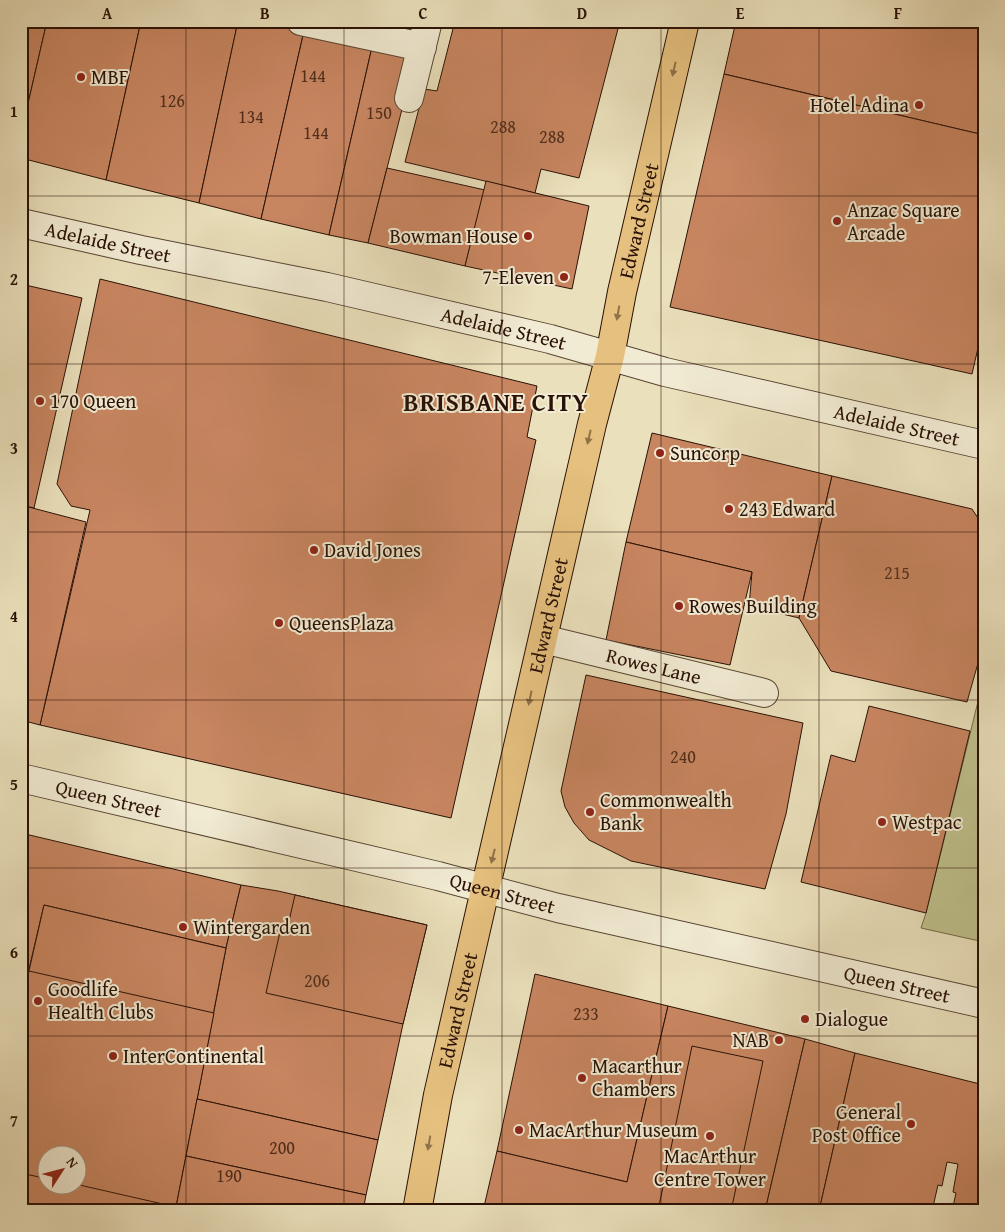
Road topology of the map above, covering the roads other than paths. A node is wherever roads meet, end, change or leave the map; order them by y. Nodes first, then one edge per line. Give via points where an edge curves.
1 (301, 21) edge
2 (685, 21) edge
3 (425, 34) edge
4 (409, 98) dead end
5 (21, 224) edge
6 (610, 356) junction
7 (984, 445) edge
8 (543, 639) junction
9 (764, 693) dead end
10 (21, 778) edge
11 (485, 889) junction
12 (984, 1004) edge
13 (417, 1211) edge

1 - 3 street
2 -> 6 main road, Edward Street
3 - 4 street
5 - 6 street, Adelaide Street via 327,287
6 - 7 street, Adelaide Street via 665,372
6 -> 8 main road, Edward Street
8 - 9 street, Rowes Lane
8 -> 11 main road, Edward Street
10 - 11 street, Queen Street
11 - 12 street, Queen Street
11 -> 13 main road, Edward Street via 438,1095

